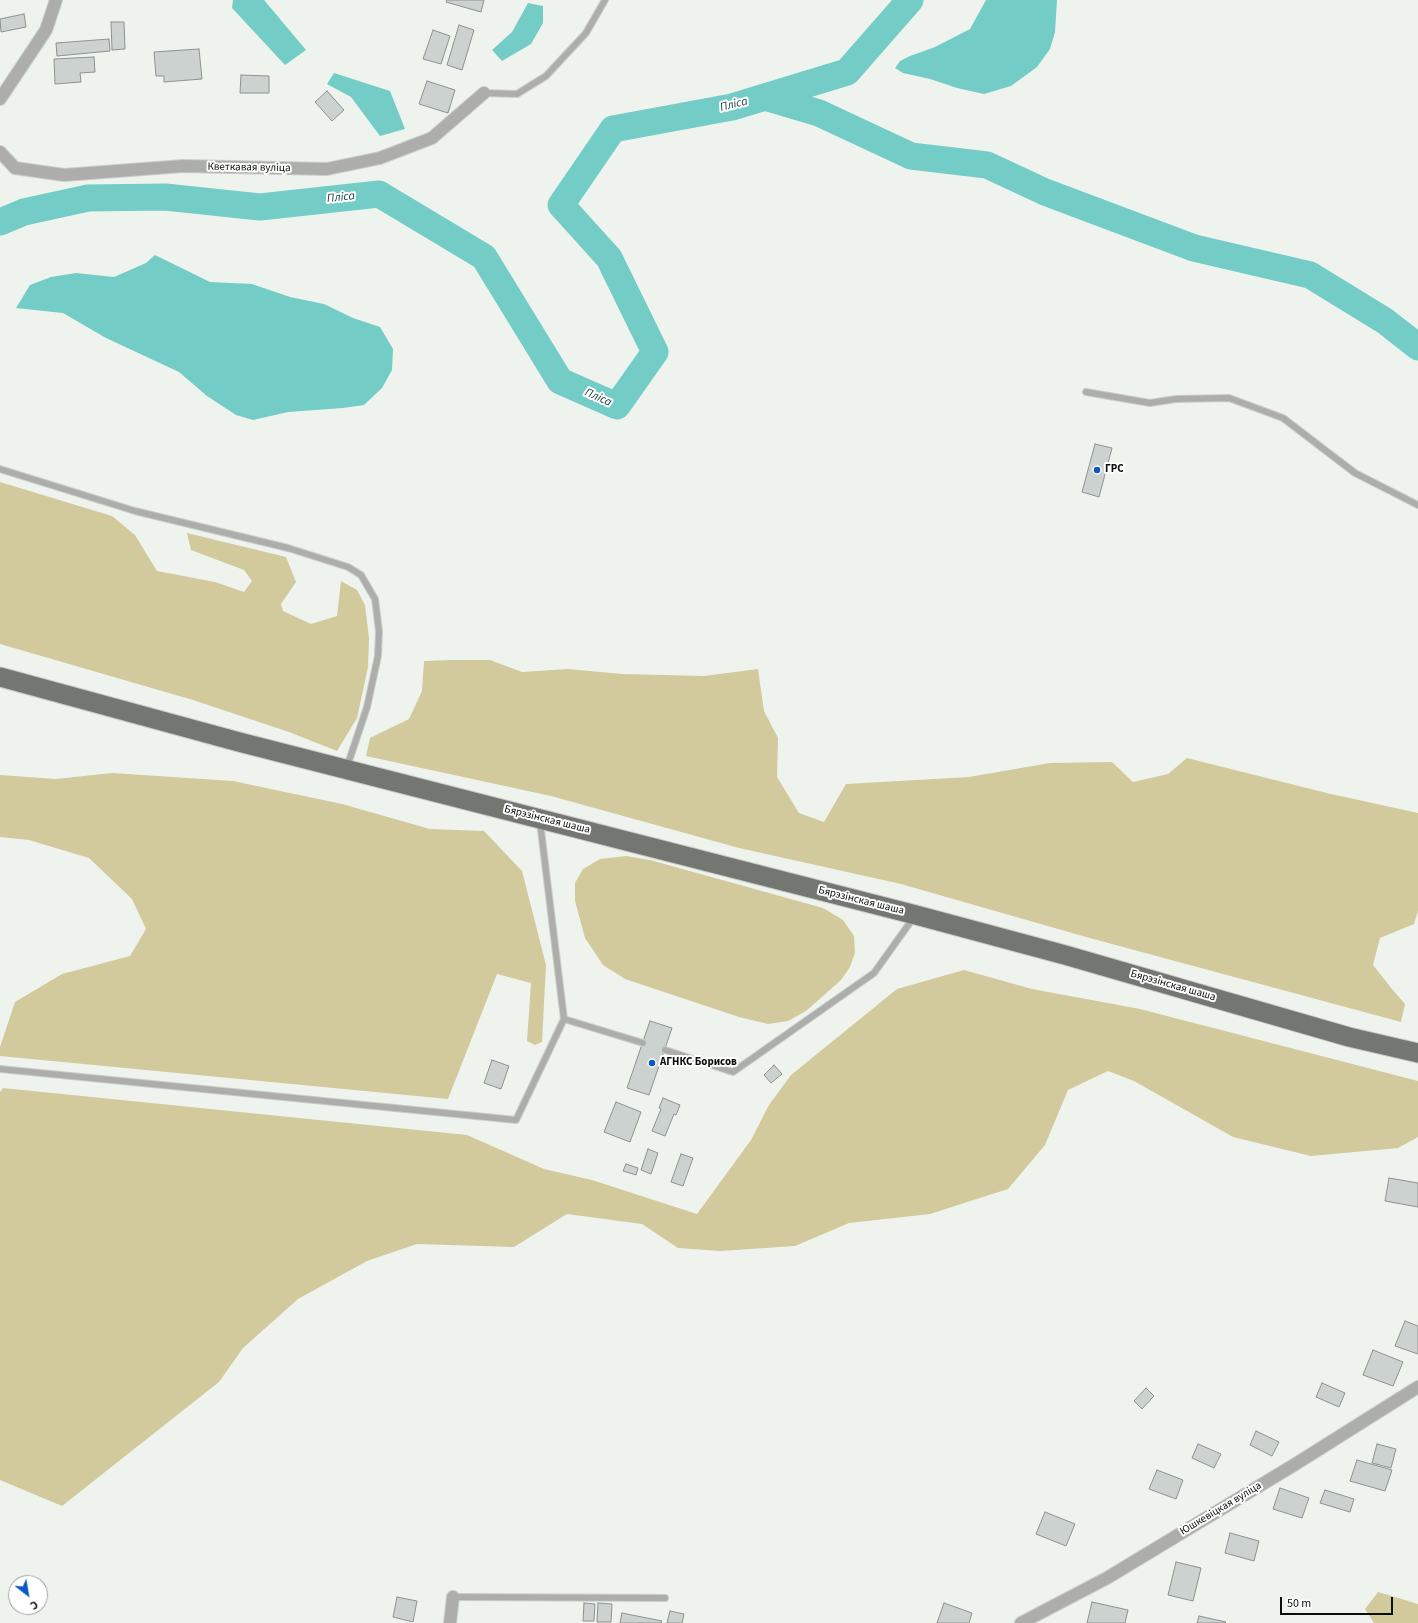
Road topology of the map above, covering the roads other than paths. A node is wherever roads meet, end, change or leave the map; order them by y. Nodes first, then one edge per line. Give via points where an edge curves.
1 (56, 0) edge
2 (605, 0) edge
3 (484, 93) joint
4 (0, 99) edge
5 (0, 152) edge
6 (1086, 392) dead end
7 (0, 469) edge
8 (1418, 505) edge
9 (0, 677) edge
10 (346, 769) junction
11 (539, 818) junction
12 (916, 915) junction
13 (564, 1019) junction
14 (642, 1043) dead end
15 (665, 1050) dead end
16 (1418, 1053) edge
17 (0, 1069) edge
18 (1418, 1387) edge
19 (453, 1597) joint
20 (665, 1598) dead end
21 (450, 1623) edge
22 (1021, 1623) edge

1 - 4 street via 46,30
2 - 3 lane via 586,33 546,76 517,94
3 - 5 street, Кветкавая вуліца via 432,138 380,158 327,169 183,166 64,175 15,168
6 - 8 lane via 1150,403 1176,399 1229,398 1283,418 1355,472
7 - 10 lane via 135,510 288,548 348,567 361,575 375,598 379,631 378,656 367,708
9 - 10 main road, Бярэзінская шаша
10 - 11 main road, Бярэзінская шаша
11 - 12 main road, Бярэзінская шаша
11 - 13 lane
12 - 15 lane via 874,973 733,1072
12 - 16 main road, Бярэзінская шаша via 1349,1037
13 - 14 lane
13 - 17 lane via 516,1120
18 - 22 street, Юшкевіцкая вуліца via 1107,1578
19 - 20 lane
19 - 21 street

